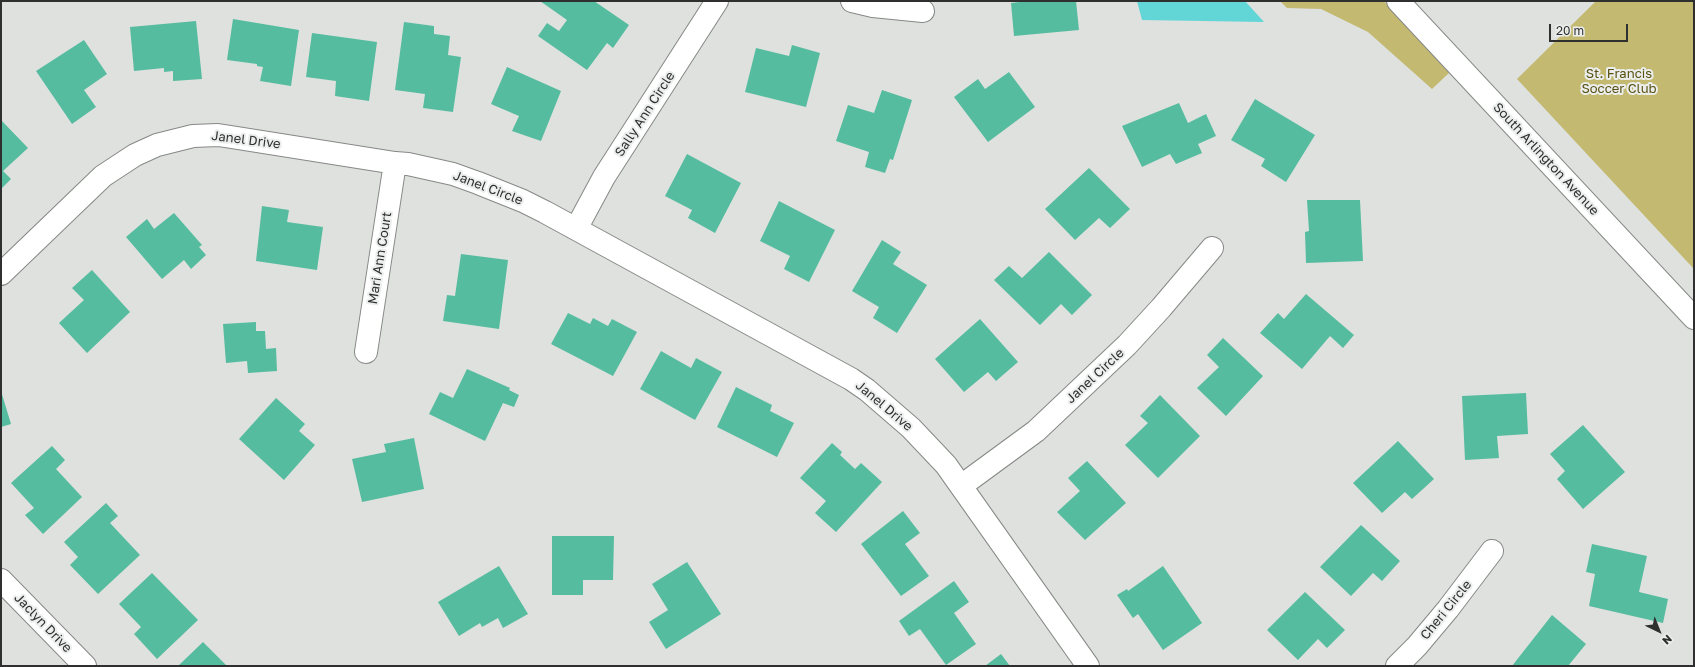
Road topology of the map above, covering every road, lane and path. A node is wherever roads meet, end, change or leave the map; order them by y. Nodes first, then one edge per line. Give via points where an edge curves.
1 (717, 1) edge
2 (852, 1) edge
3 (1398, 1) edge
4 (923, 11) dead end
5 (395, 163) junction
6 (576, 229) junction
7 (1212, 248) dead end
8 (1, 274) edge
9 (1694, 318) edge
10 (366, 352) dead end
11 (961, 486) junction
12 (1492, 551) dead end
13 (1, 580) edge
14 (85, 666) edge
15 (1088, 666) edge
16 (1397, 666) edge

1 - 6 street, Sally Ann Circle via 604,177
2 - 4 street via 873,6
3 - 9 street, South Arlington Avenue
5 - 6 street, Janel Circle via 423,166 478,183 523,201
5 - 8 street, Janel Drive via 218,135 193,136 157,145 135,155 103,176
5 - 10 street, Mari Ann Court
6 - 11 street, Janel Drive via 868,390 911,428 938,456
7 - 11 street, Janel Circle via 1127,345 1036,431
11 - 15 street, Janel Drive
12 - 16 street, Cheri Circle via 1448,609
13 - 14 street, Jaclyn Drive

